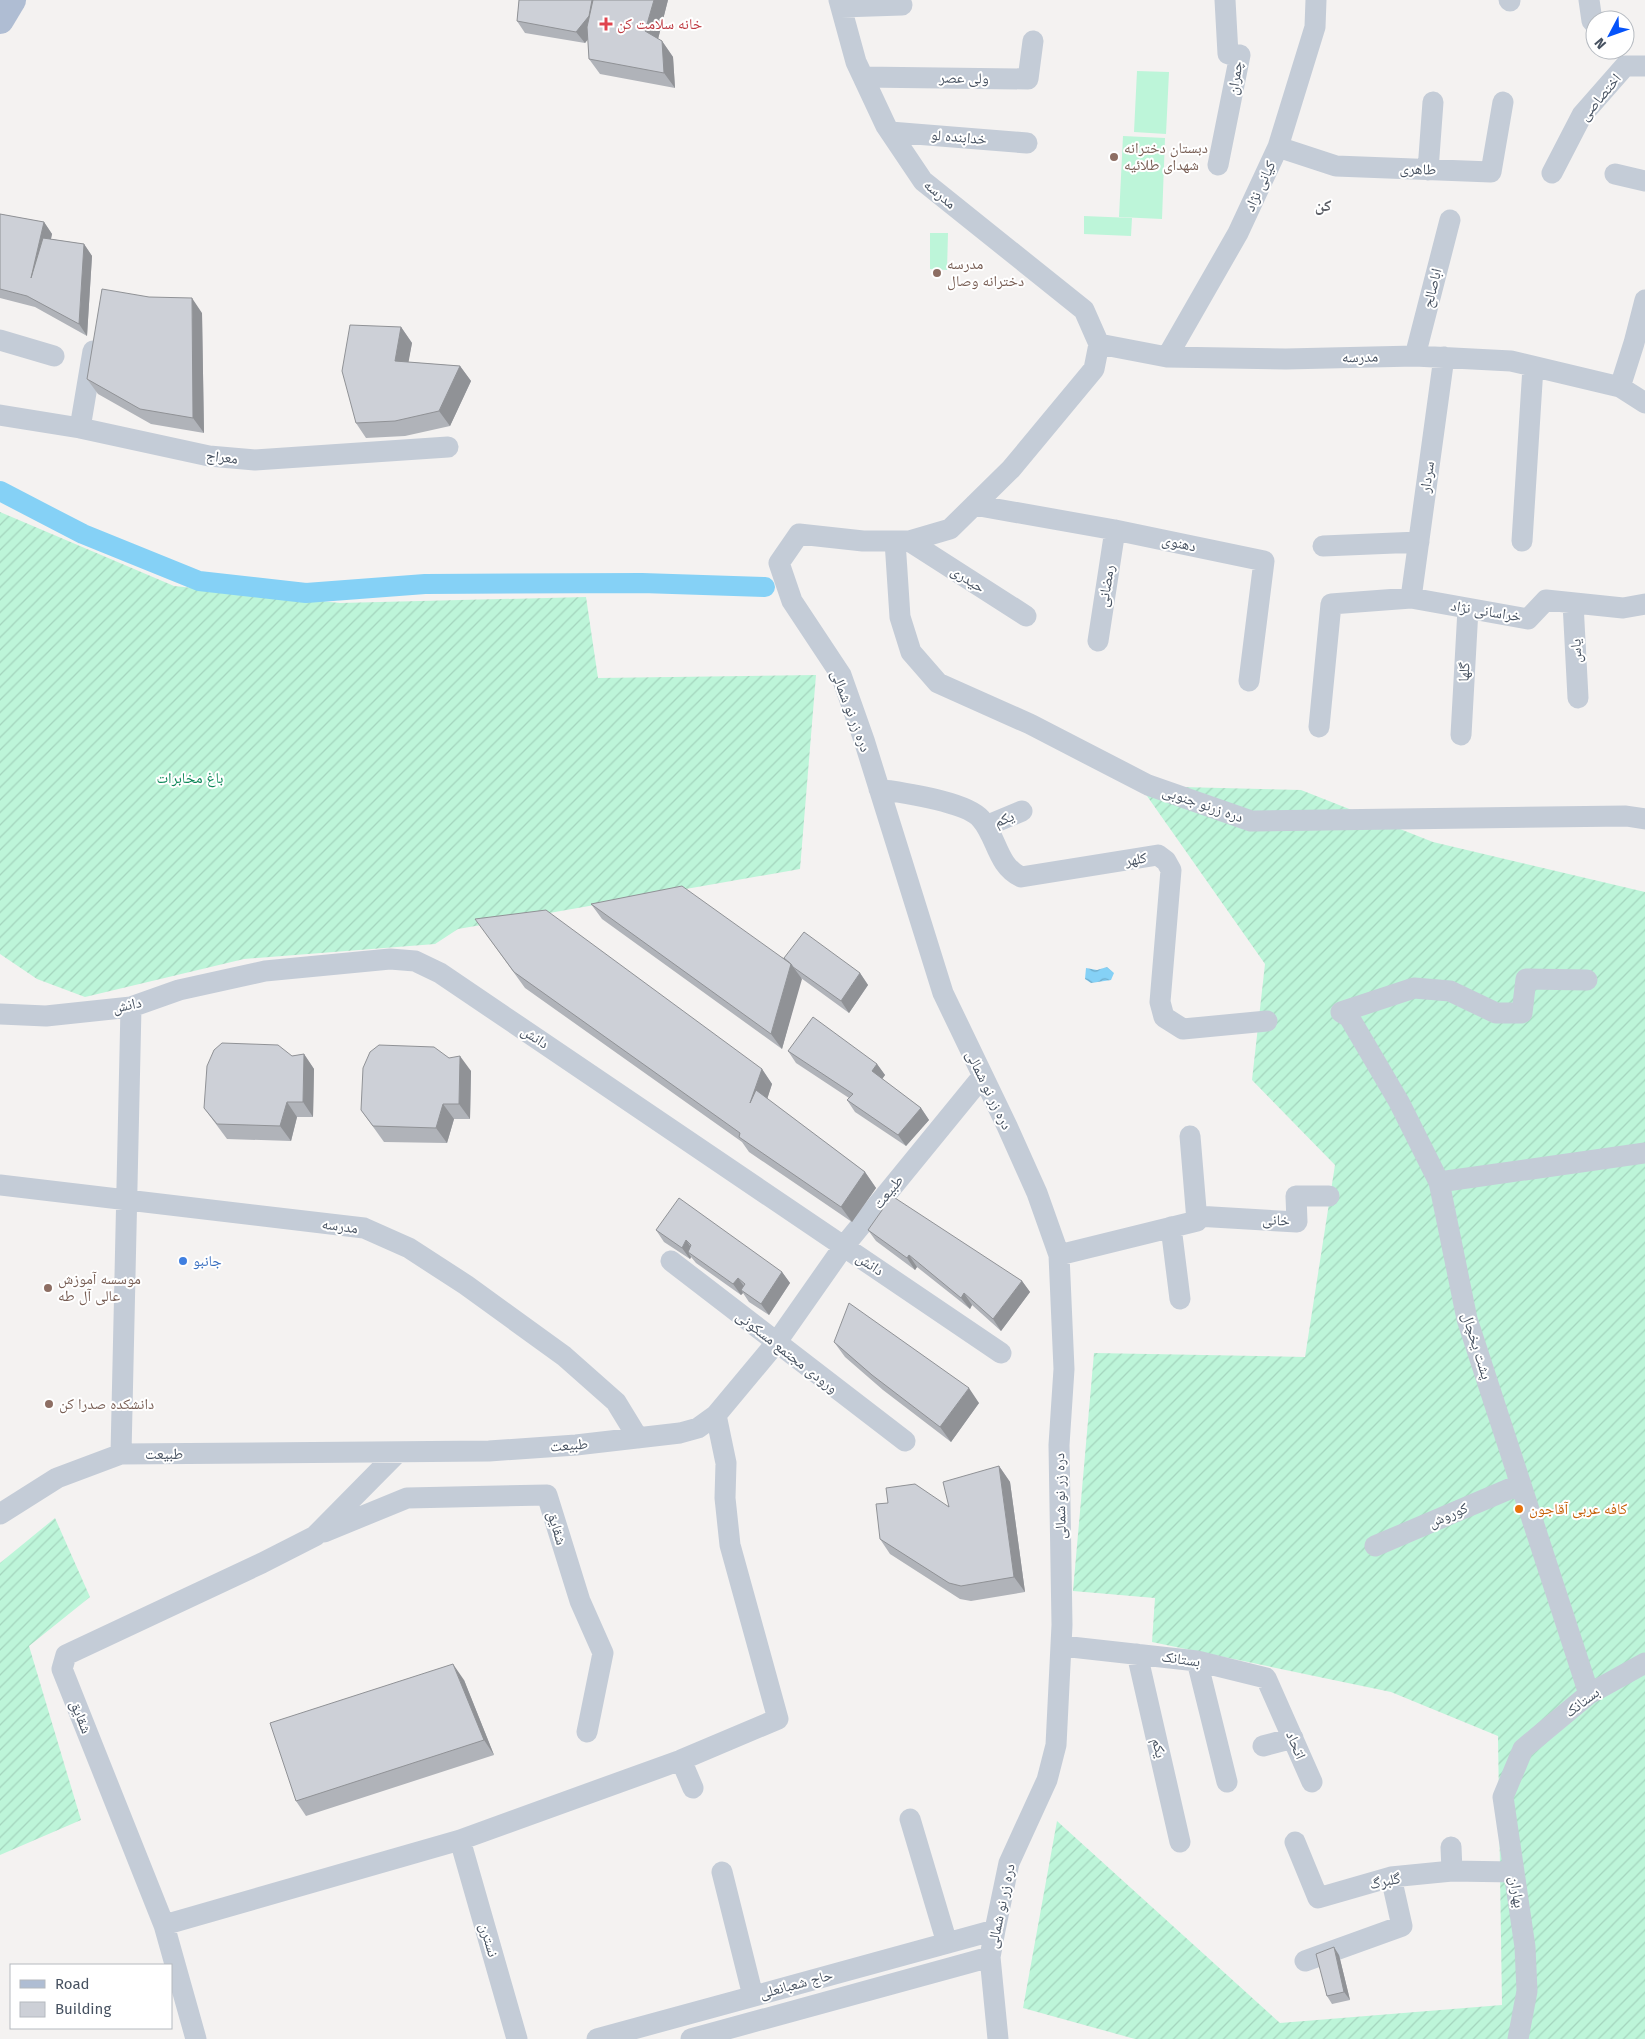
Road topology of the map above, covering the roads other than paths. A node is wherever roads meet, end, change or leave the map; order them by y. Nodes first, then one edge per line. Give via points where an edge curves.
1 (12, 0) edge
2 (1225, 0) edge
3 (1316, 0) edge
4 (840, 3) edge
5 (902, 5) dead end
6 (0, 20) edge
7 (1033, 41) dead end
8 (1645, 66) edge
9 (863, 77) junction
10 (1434, 102) dead end
11 (1503, 102) dead end
12 (890, 132) junction
13 (1028, 143) dead end
14 (1278, 147) junction
15 (1218, 165) dead end
16 (1428, 170) junction
17 (1552, 173) dead end
18 (1615, 174) dead end
19 (1645, 181) edge
20 (1450, 220) dead end
21 (1645, 300) edge
22 (97, 327) edge
23 (0, 340) edge
24 (1640, 343) edge
25 (1099, 344) junction
26 (54, 356) dead end
27 (1415, 356) junction
28 (1166, 357) junction
29 (1444, 357) junction
30 (1533, 366) junction
31 (1620, 387) junction
32 (1645, 403) edge
33 (0, 415) edge
34 (80, 428) junction
35 (448, 447) dead end
36 (974, 505) junction
37 (1115, 530) junction
38 (902, 541) junction
39 (1522, 541) dead end
40 (1418, 542) junction
41 (1323, 546) dead end
42 (1411, 598) junction
43 (1573, 603) junction
44 (1645, 604) edge
45 (1468, 609) junction
46 (1026, 616) dead end
47 (1098, 641) dead end
48 (1249, 681) dead end
49 (1578, 698) dead end
50 (1319, 727) dead end
51 (1461, 735) dead end
52 (879, 789) junction
53 (1022, 811) dead end
54 (1645, 818) edge
55 (986, 826) junction
56 (1587, 980) dead end
57 (130, 1008) junction
58 (0, 1014) edge
59 (1267, 1022) dead end
60 (982, 1077) junction
61 (1190, 1136) dead end
62 (1645, 1153) edge
63 (1439, 1182) junction
64 (0, 1185) edge
65 (1329, 1196) dead end
66 (126, 1199) junction
67 (1196, 1216) junction
68 (1171, 1227) junction
69 (844, 1246) junction
70 (1059, 1255) junction
71 (671, 1261) dead end
72 (1180, 1299) dead end
73 (776, 1343) junction
74 (1001, 1353) dead end
75 (716, 1415) junction
76 (638, 1438) junction
77 (905, 1441) dead end
78 (398, 1452) junction
79 (121, 1454) junction
80 (1521, 1484) junction
81 (0, 1514) edge
82 (315, 1536) junction
83 (1376, 1546) dead end
84 (1062, 1646) junction
85 (1136, 1654) junction
86 (1197, 1660) junction
87 (1645, 1663) edge
88 (1589, 1694) junction
89 (1280, 1707) joint
90 (587, 1732) dead end
91 (1293, 1738) junction
92 (1263, 1746) dead end
93 (1523, 1749) joint
94 (681, 1760) junction
95 (1227, 1782) dead end
96 (1312, 1782) dead end
97 (693, 1788) dead end
98 (910, 1819) dead end
99 (460, 1840) junction
100 (1180, 1842) dead end
101 (1295, 1842) dead end
102 (1450, 1847) dead end
103 (1452, 1871) junction
104 (722, 1872) dead end
105 (1514, 1872) junction
106 (1391, 1877) junction
107 (164, 1925) junction
108 (995, 1930) junction
109 (947, 1943) junction
110 (990, 1957) junction
111 (1305, 1961) dead end
112 (753, 1996) junction
113 (762, 2029) edge
114 (607, 2038) edge
115 (196, 2039) edge
116 (517, 2039) edge
117 (691, 2039) edge
118 (998, 2039) edge
119 (1518, 2039) edge

1 - 6 main road
2 - 15 street, چمران via 1228,54 1240,55
3 - 14 street, کیانی نژاد via 1315,27
4 - 5 street
4 - 9 street, مدرسه
7 - 9 street, ولی عصر via 1028,79
8 - 17 street, اختصاصی via 1625,66 1582,115
9 - 12 street, مدرسه
10 - 16 street
11 - 16 street, طاهری via 1491,172
12 - 13 street, خدابنده لو
12 - 25 street, مدرسه via 923,181 1084,310
14 - 16 street, طاهری via 1336,166
14 - 28 street, کیانی نژاد via 1238,233
18 - 19 street
20 - 27 street, اباصالح
21 - 24 street
22 - 34 street
23 - 26 street
24 - 31 street
25 - 28 street, مدرسه
25 - 36 street, دره زر نو شمالی via 1094,369 1011,469
27 - 28 street, مدرسه
27 - 29 street, مدرسه
29 - 30 street, مدرسه via 1511,361
29 - 40 street, سردار
30 - 31 street, مدرسه
30 - 39 street
31 - 32 street, مدرسه
33 - 34 street, معراج
34 - 35 street, معراج via 209,456 255,460
36 - 37 street, دهنوی
36 - 38 street, دره زر نو شمالی via 950,529
37 - 47 street, رمضانی
37 - 48 street, دهنوی via 1264,561
38 - 46 street, حیدری
38 - 52 street, دره زر نو شمالی via 863,541 799,534 779,563 792,601 841,675
38 - 54 street, دره زرنو جنوبی via 900,616 911,652 938,683 1030,724 1148,785 1252,821 1431,817
40 - 41 street
40 - 42 street, سردار
42 - 45 street, خراسانی نژاد
42 - 50 street via 1331,604
43 - 44 street, خراسانی نژاد via 1623,608
43 - 45 street, خراسانی نژاد via 1546,600 1528,619
43 - 49 street, یاس
45 - 51 street, گلها
52 - 55 street, کلهر via 958,806 980,817
52 - 60 street, دره زر نو شمالی via 943,993
53 - 55 street, یکم
55 - 59 street, کلهر via 1004,864 1011,873 1021,877 1158,855 1171,870 1160,1002 1164,1018 1183,1029
56 - 63 street, پشت یخچال via 1526,979 1522,1013 1496,1013 1450,991 1414,988 1340,1012 1349,1017 1399,1102
57 - 58 street, دانش via 46,1016
57 - 66 street
57 - 69 street, دانش via 179,990 266,971 390,958 415,961 440,973
60 - 69 street, طبیعت
60 - 70 street, دره زر نو شمالی via 1037,1193
61 - 67 street
62 - 63 street
63 - 80 street, پشت یخچال via 1468,1319
64 - 66 street, مدرسه
65 - 67 street, خانی via 1296,1196 1296,1222
66 - 76 street, مدرسه via 364,1228 409,1248 564,1356 616,1402
66 - 79 street
67 - 68 street via 1197,1221
68 - 70 street
68 - 72 street
69 - 73 street, طبیعت
69 - 74 street, دانش
70 - 84 street, دره زر نو شمالی via 1064,1369 1059,1445
71 - 73 street, ورودی مجتمع مسکونی
73 - 75 street, طبیعت
73 - 77 street, ورودی مجتمع مسکونی
75 - 76 street, طبیعت via 698,1428
75 - 94 street via 726,1463 725,1498 730,1545 778,1719
76 - 78 street, طبیعت via 489,1451
78 - 79 street, طبیعت
78 - 82 street, شقایق
79 - 81 street, طبیعت via 56,1478
80 - 83 street, کوروش
80 - 88 street, پشت یخچال
82 - 90 street, شقایق via 407,1498 547,1495 580,1601 603,1653
82 - 107 street, شقایق via 66,1655 62,1669
84 - 85 street, بستانک
84 - 108 street, دره زر نو شمالی via 1056,1745 1047,1780 1009,1863
85 - 86 street, بستانک
85 - 100 street, یکم
86 - 89 street, بستانک via 1266,1678
86 - 95 street
87 - 88 street, بستانک
88 - 93 street, بستانک
89 - 91 street, اتحاد
91 - 92 street
91 - 96 street, اتحاد
93 - 105 street, بهاران via 1503,1797
94 - 97 street
94 - 99 street
98 - 109 street
99 - 107 street
99 - 116 street, نسترن
101 - 106 street, گلبرگ via 1318,1898
102 - 103 street
103 - 105 street, گلبرگ
103 - 106 street, گلبرگ
104 - 112 street
105 - 119 street, بهاران via 1525,1947 1527,1991
106 - 111 street via 1402,1926
107 - 115 street, شقایق
108 - 109 street, حاج شعبانعلی
108 - 110 street, دره زر نو شمالی
109 - 112 street, حاج شعبانعلی
110 - 113 street, حاج شعبانعلی
110 - 118 street, دره زر نو شمالی
112 - 114 street, حاج شعبانعلی
113 - 117 street, حاج شعبانعلی

